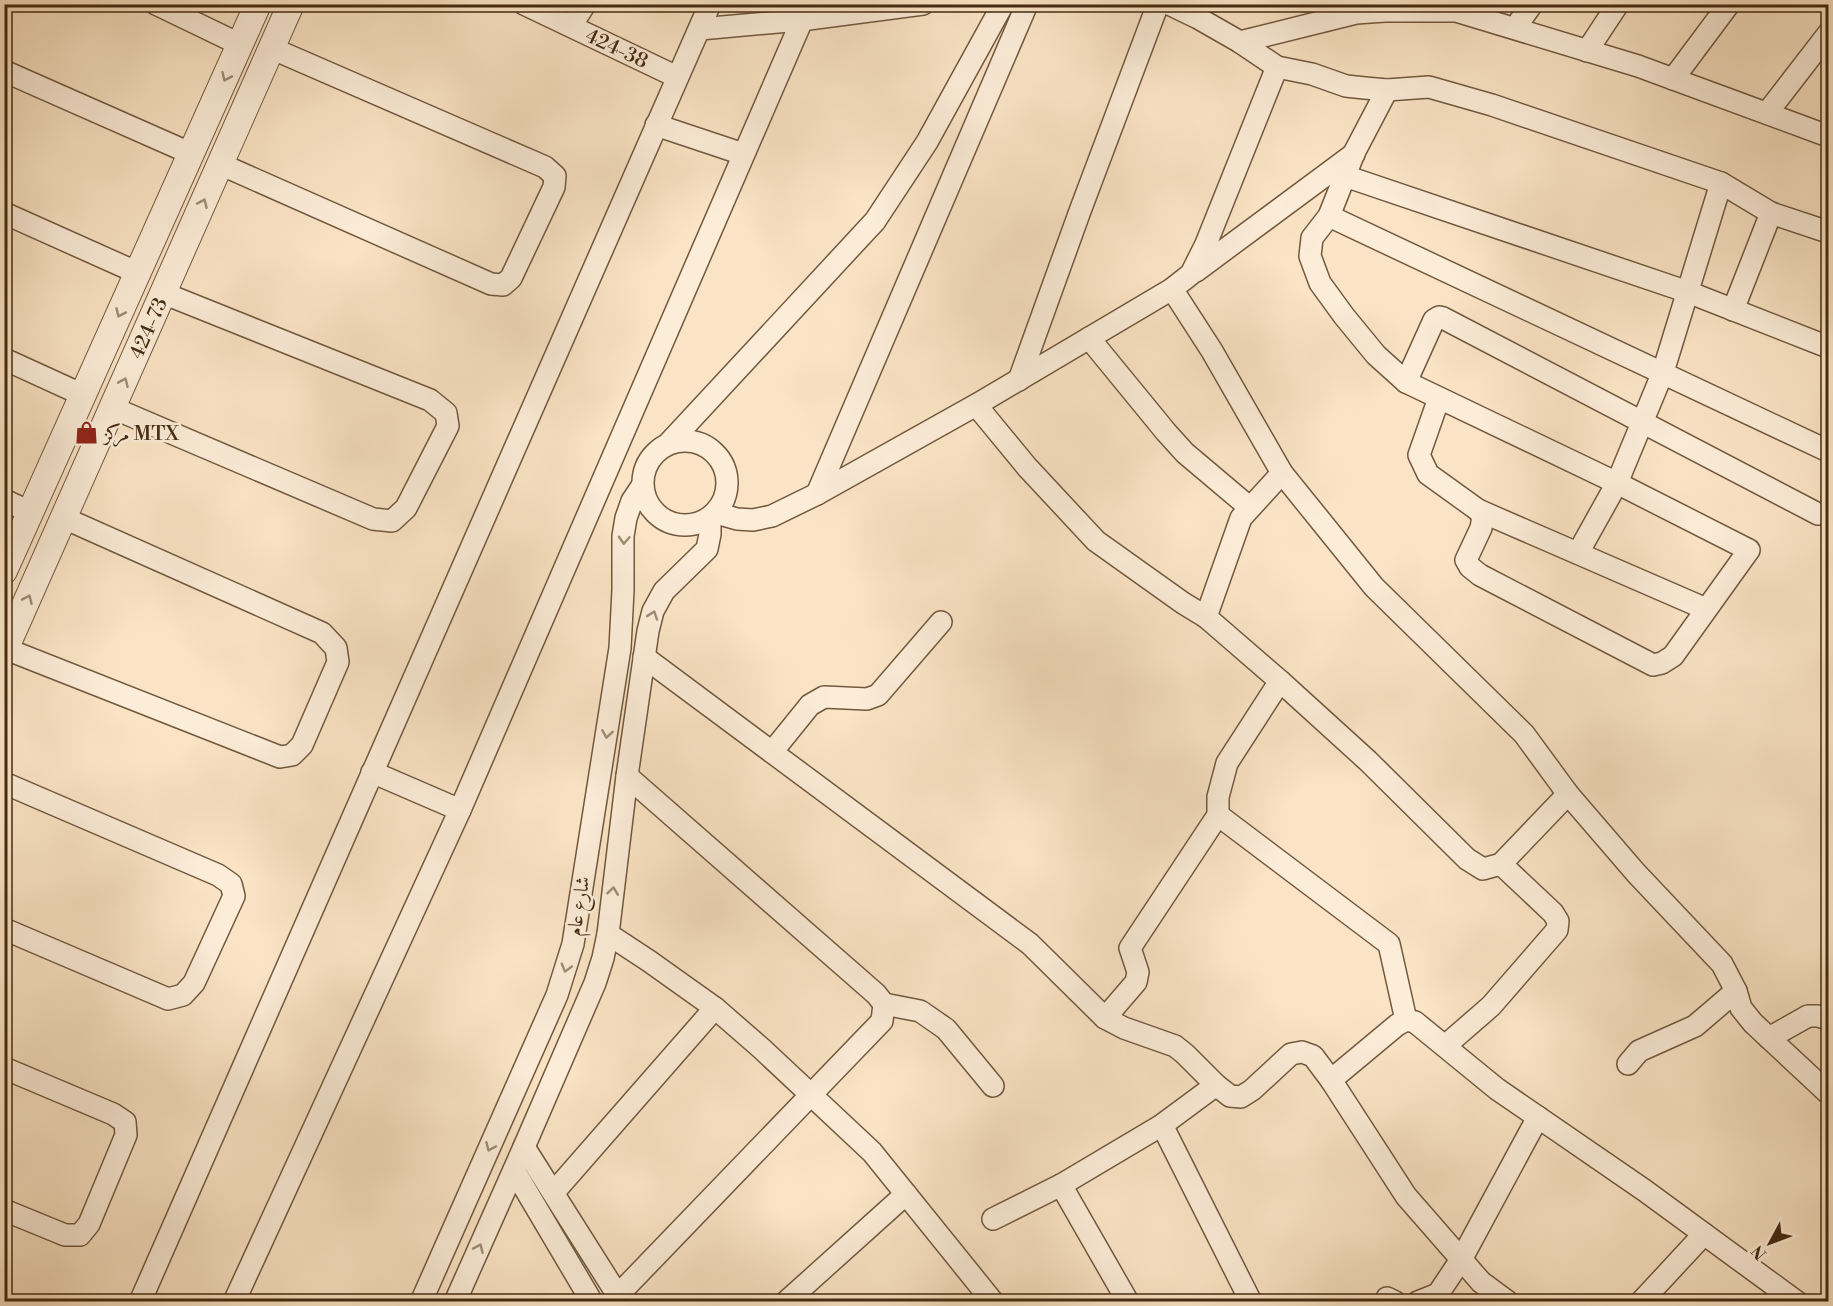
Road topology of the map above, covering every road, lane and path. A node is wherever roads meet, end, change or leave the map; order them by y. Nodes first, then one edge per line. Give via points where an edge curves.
1 (156, 4) edge
2 (258, 4) edge
3 (291, 4) edge
4 (524, 4) edge
5 (585, 4) edge
6 (710, 4) edge
7 (923, 4) edge
8 (1003, 4) edge
9 (1027, 4) edge
10 (1158, 4) edge
11 (1169, 4) edge
12 (1532, 4) edge
13 (1618, 4) edge
14 (1729, 4) edge
15 (1459, 8) edge
16 (1358, 9) edge
17 (805, 12) edge
18 (571, 26) junction
19 (1515, 28) junction
20 (700, 29) junction
21 (1828, 34) edge
22 (1240, 42) junction
23 (241, 45) junction
24 (272, 48) junction
25 (1587, 51) junction
26 (1277, 67) junction
27 (4, 71) edge
28 (678, 77) junction
29 (1673, 78) junction
30 (1387, 90) junction
31 (1767, 113) junction
32 (656, 125) junction
33 (1828, 136) edge
34 (1354, 153) junction
35 (192, 154) junction
36 (743, 154) junction
37 (220, 164) junction
38 (1345, 176) junction
39 (1721, 183) junction
40 (4, 213) edge
41 (1771, 213) junction
42 (1329, 216) junction
43 (1828, 232) edge
44 (138, 273) junction
45 (1191, 274) junction
46 (1172, 289) junction
47 (1688, 292) junction
48 (163, 293) junction
49 (1733, 310) junction
50 (1089, 338) junction
51 (1828, 347) edge
52 (4, 359) edge
53 (1664, 372) junction
54 (1019, 380) junction
55 (1406, 382) junction
56 (83, 395) junction
57 (1439, 398) junction
58 (976, 405) junction
59 (112, 408) junction
60 (1642, 423) junction
61 (669, 443) junction
62 (1828, 451) edge
63 (609, 466) junction
64 (1282, 474) junction
65 (643, 477) junction
66 (1617, 483) junction
67 (817, 494) junction
68 (4, 500) edge
69 (1249, 507) junction
70 (1478, 510) junction
71 (30, 512) junction
72 (1818, 514) dead end
73 (713, 516) junction
74 (64, 518) junction
75 (1578, 554) junction
76 (4, 571) edge
77 (1707, 609) junction
78 (1206, 617) junction
79 (941, 622) dead end
80 (5, 650) edge
81 (644, 657) junction
82 (1280, 681) junction
83 (772, 752) junction
84 (372, 772) junction
85 (627, 776) junction
86 (4, 783) edge
87 (1568, 794) junction
88 (460, 810) junction
89 (1218, 815) junction
90 (1501, 864) junction
91 (4, 929) edge
92 (608, 934) junction
93 (1736, 991) junction
94 (884, 1004) junction
95 (715, 1008) junction
96 (1105, 1018) junction
97 (1828, 1019) edge
98 (1406, 1020) junction
99 (1768, 1038) junction
100 (537, 1040) junction
101 (1445, 1046) junction
102 (564, 1052) junction
103 (1628, 1064) dead end
104 (4, 1068) edge
105 (1331, 1080) junction
106 (1216, 1085) junction
107 (993, 1086) dead end
108 (1828, 1093) edge
109 (811, 1094) junction
110 (1538, 1117) junction
111 (1162, 1125) junction
112 (524, 1147) junction
113 (514, 1170) junction
114 (1061, 1185) junction
115 (554, 1192) junction
116 (906, 1194) junction
117 (4, 1210) edge
118 (993, 1219) dead end
119 (1704, 1234) junction
120 (1462, 1258) junction
121 (149, 1298) edge
122 (620, 1298) edge
123 (993, 1301) edge
124 (234, 1302) edge
125 (421, 1302) edge
126 (455, 1302) edge
127 (592, 1302) edge
128 (786, 1302) edge
129 (1128, 1302) edge
130 (1251, 1302) edge
131 (1418, 1302) edge
132 (1508, 1302) edge
133 (1641, 1302) edge
134 (1797, 1302) edge

1 - 23 street
2 - 23 street, 424-73
3 - 24 street, 424-73
4 - 18 street, 424-38
5 - 18 street
6 - 20 street
7 - 17 street
8 - 61 street via 927,142 875,221
9 - 67 street
10 - 54 street
11 - 22 street
12 - 19 street
13 - 25 street
14 - 29 street
15 - 16 street
15 - 19 street
16 - 22 street
17 - 20 street
17 - 36 street
18 - 28 street, 424-38
19 - 25 street
20 - 28 street
21 - 31 street
22 - 26 street
23 -> 35 street, 424-73
24 - 37 street, 424-73
24 - 37 street via 545,167 555,176 554,187 511,278 503,285 491,284
25 - 29 street
26 - 30 street via 1321,76 1346,86
26 - 45 street
27 - 35 street
28 - 32 street
29 - 31 street
30 - 34 street
30 - 39 street via 1429,87
31 - 33 street
32 - 36 street
32 - 84 street
34 - 38 street
34 - 45 street
35 - 44 street, 424-73
36 - 63 street
48 -> 37 street, 424-73
38 - 42 street
38 - 47 street
39 - 41 street
39 - 47 street
40 - 44 street
41 - 43 street
41 - 49 street
42 - 53 street
42 - 55 street via 1312,238 1310,256 1320,283 1376,355
44 -> 56 street, 424-73
45 - 46 street
46 - 50 street
46 - 64 street
47 - 49 street
47 - 53 street
59 -> 48 street, 424-73
48 - 59 street via 430,400 446,412 448,426 406,508 392,521 373,519
49 - 51 street
50 - 54 street
50 - 69 street via 1185,453
52 - 56 street
53 - 60 street
53 - 62 street
54 - 58 street
55 - 57 street
55 - 60 street via 1434,320 1439,317
56 - 71 street, 424-73
57 - 66 street
57 - 70 street via 1419,455 1428,474
58 - 67 street
58 - 78 street via 1096,541
59 - 74 street, 424-73
60 - 66 street
60 - 72 street
61 - 65 street via 654,453
61 - 73 street via 701,443 720,459 728,482 725,499
63 - 65 street
63 - 88 street
64 - 69 street
64 - 87 street via 1374,587 1524,734
65 - 73 street via 647,504 659,517 675,525 693,525
65 -> 100 street, شارع عام via 623,536 620,648 573,944
66 - 75 street
66 - 77 street via 1749,550
67 - 73 street via 772,516 753,520
68 - 71 street
69 - 78 street via 1241,518
70 - 75 street
70 - 77 street via 1481,528 1466,560 1470,567 1653,665 1673,656
71 - 76 street, 424-73
81 -> 73 street, شارع عام via 653,611 664,591 706,549
80 -> 74 street, 424-73
74 - 80 street via 322,633 336,648 338,662 302,745 292,755 280,757
75 - 77 street
78 - 82 street
79 - 83 street via 878,695 867,699 824,697 810,705
81 - 83 street
81 - 85 street, شارع عام
82 - 89 street via 1227,763 1218,797
82 - 90 street via 1467,859 1483,869
83 - 96 street via 1030,945
84 - 88 street
84 - 121 street
92 -> 85 street, شارع عام
85 - 94 street
86 - 91 street via 218,876 231,884 234,896 194,983 183,995 168,999
87 - 90 street
87 - 93 street via 1722,964
88 - 124 street
89 - 96 street via 1130,948 1138,972 1136,982
89 - 98 street via 1389,944
90 - 101 street via 1554,913 1557,930 1491,1006
92 - 95 street
92 - 102 street, شارع عام via 595,983
93 - 99 street via 1741,1008
93 - 103 street via 1695,1026 1640,1052
94 - 107 street via 920,1011 946,1029
94 - 109 street via 882,1021
95 - 109 street
95 - 115 street
96 - 106 street via 1175,1046
97 - 99 street via 1808,1016
98 - 101 street via 1415,1022
98 - 105 street
99 - 108 street
100 - 102 street
100 -> 125 street, شارع عام
101 - 110 street
102 - 112 street, شارع عام
104 - 117 street via 113,1114 125,1122 126,1135 89,1224 80,1235 64,1235
105 - 106 street via 1313,1056 1302,1052 1290,1054 1241,1097 1230,1096
105 - 120 street via 1406,1196
106 - 111 street
109 - 116 street via 872,1152
109 - 122 street
110 - 119 street
110 - 120 street
111 - 114 street
111 - 130 street
112 - 113 street, شارع عام
112 - 115 street
126 -> 113 street, شارع عام
113 - 127 street
114 - 118 street
114 - 129 street
115 - 122 street
116 - 123 street
116 - 128 street
119 - 133 street
119 - 134 street
120 - 131 street via 1438,1294
120 - 132 street via 1481,1282

